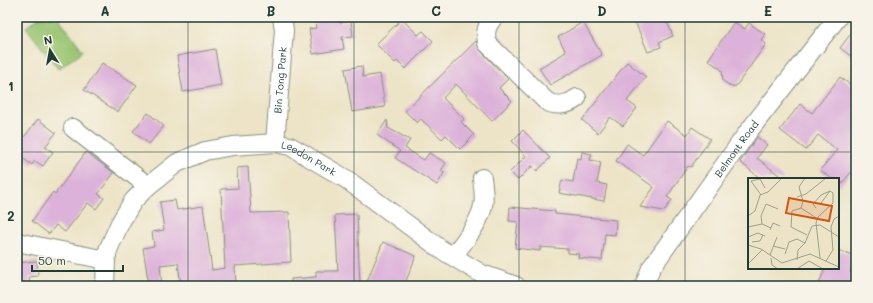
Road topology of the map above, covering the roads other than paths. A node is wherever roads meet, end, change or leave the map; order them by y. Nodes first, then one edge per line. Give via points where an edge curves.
1 (282, 17) edge
2 (494, 17) edge
3 (838, 17) edge
4 (577, 98) dead end
5 (73, 128) dead end
6 (275, 143) junction
7 (482, 178) dead end
8 (148, 186) junction
9 (17, 242) edge
10 (453, 256) junction
11 (106, 260) junction
12 (105, 286) edge
13 (516, 286) edge
14 (644, 286) edge

1 - 6 street, Bin Tong Park via 284,30
2 - 4 street via 485,33 487,43 546,101 561,104
3 - 14 street, Belmont Road via 748,132 650,268
5 - 8 street
6 - 8 street, Leedon Park via 205,151 177,164
6 - 10 street, Leedon Park via 290,146 346,179
7 - 10 street via 483,205 480,215
8 - 11 street, Leedon Park via 133,201 120,223
9 - 11 street
10 - 13 street, Leedon Park via 482,274
11 - 12 street, Leedon Park

